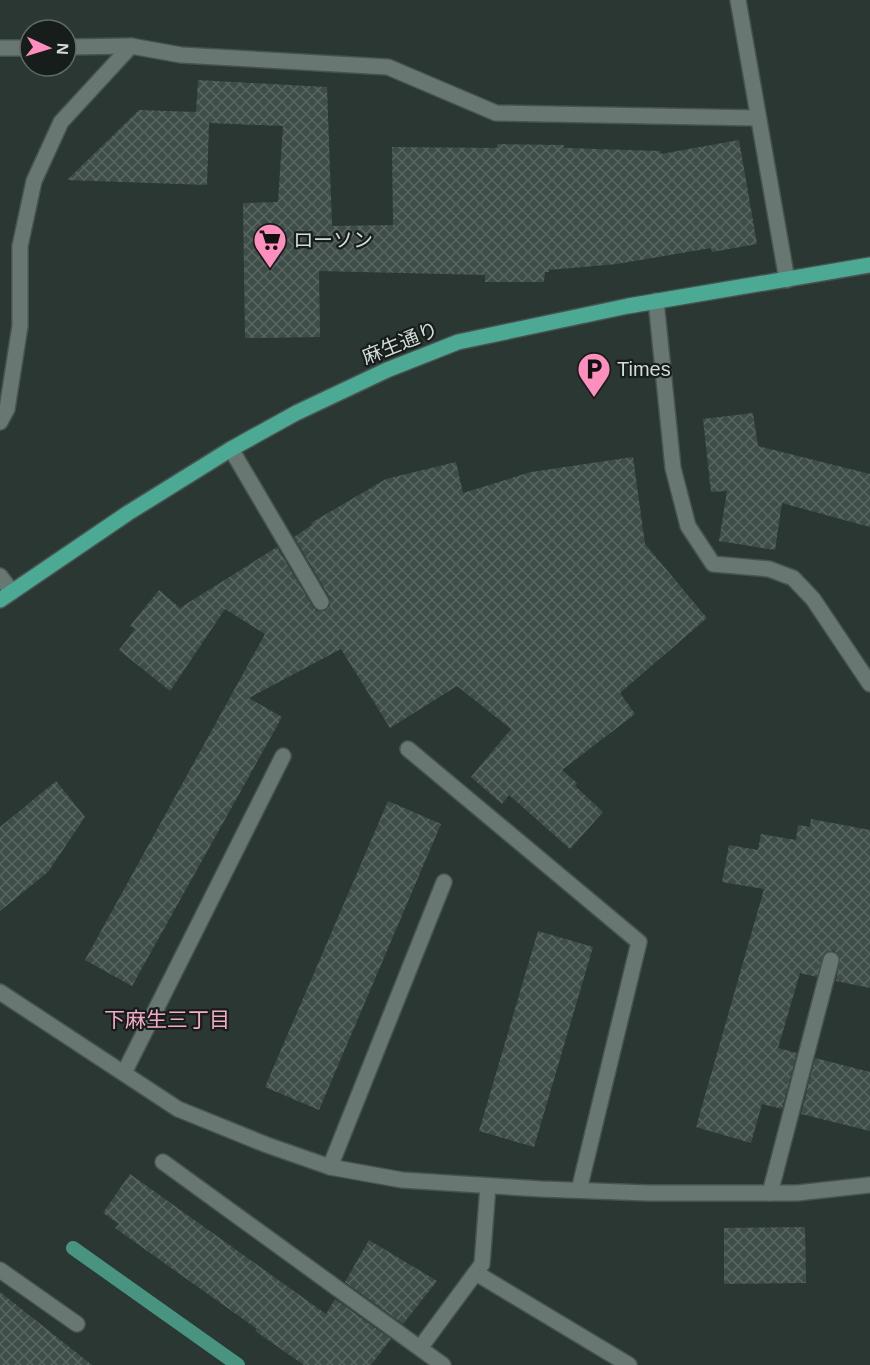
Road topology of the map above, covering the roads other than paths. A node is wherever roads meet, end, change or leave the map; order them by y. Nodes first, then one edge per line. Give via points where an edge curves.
1 (738, 0) edge
2 (131, 45) junction
3 (78, 47) edge
4 (0, 48) edge
5 (18, 48) edge
6 (758, 118) junction
7 (870, 265) edge
8 (787, 280) junction
9 (656, 301) junction
10 (0, 422) edge
11 (231, 449) junction
12 (0, 576) edge
13 (6, 596) edge
14 (321, 602) dead end
15 (870, 684) edge
16 (408, 749) dead end
17 (284, 756) dead end
18 (444, 882) dead end
19 (831, 960) dead end
20 (0, 992) edge
21 (124, 1073) junction
22 (163, 1162) dead end
23 (330, 1167) junction
24 (870, 1185) edge
25 (488, 1186) junction
26 (579, 1190) junction
27 (770, 1193) junction
28 (0, 1270) edge
29 (476, 1274) junction
30 (77, 1324) dead end
31 (420, 1348) junction
32 (443, 1365) edge
33 (629, 1365) edge

1 - 6 street
2 - 3 street
2 - 6 street via 181,55 388,67 496,112
2 - 10 street via 61,122 34,181 20,246 20,326 7,409
4 - 5 street
6 - 8 street
7 - 8 main road, 麻生通り
8 - 9 main road, 麻生通り
9 - 11 main road, 麻生通り via 458,342 316,403
9 - 15 street via 673,468 688,526 713,564 769,569 793,578 813,599
11 - 13 main road, 麻生通り
11 - 14 street
12 - 13 street
16 - 26 street via 639,942
17 - 21 street
18 - 23 street
19 - 27 street
20 - 21 street
21 - 23 street via 178,1109
22 - 31 street
23 - 25 street via 402,1180
24 - 27 street
25 - 26 street
25 - 29 street via 482,1264
26 - 27 street
28 - 30 street
29 - 31 street
29 - 33 street
31 - 32 street

